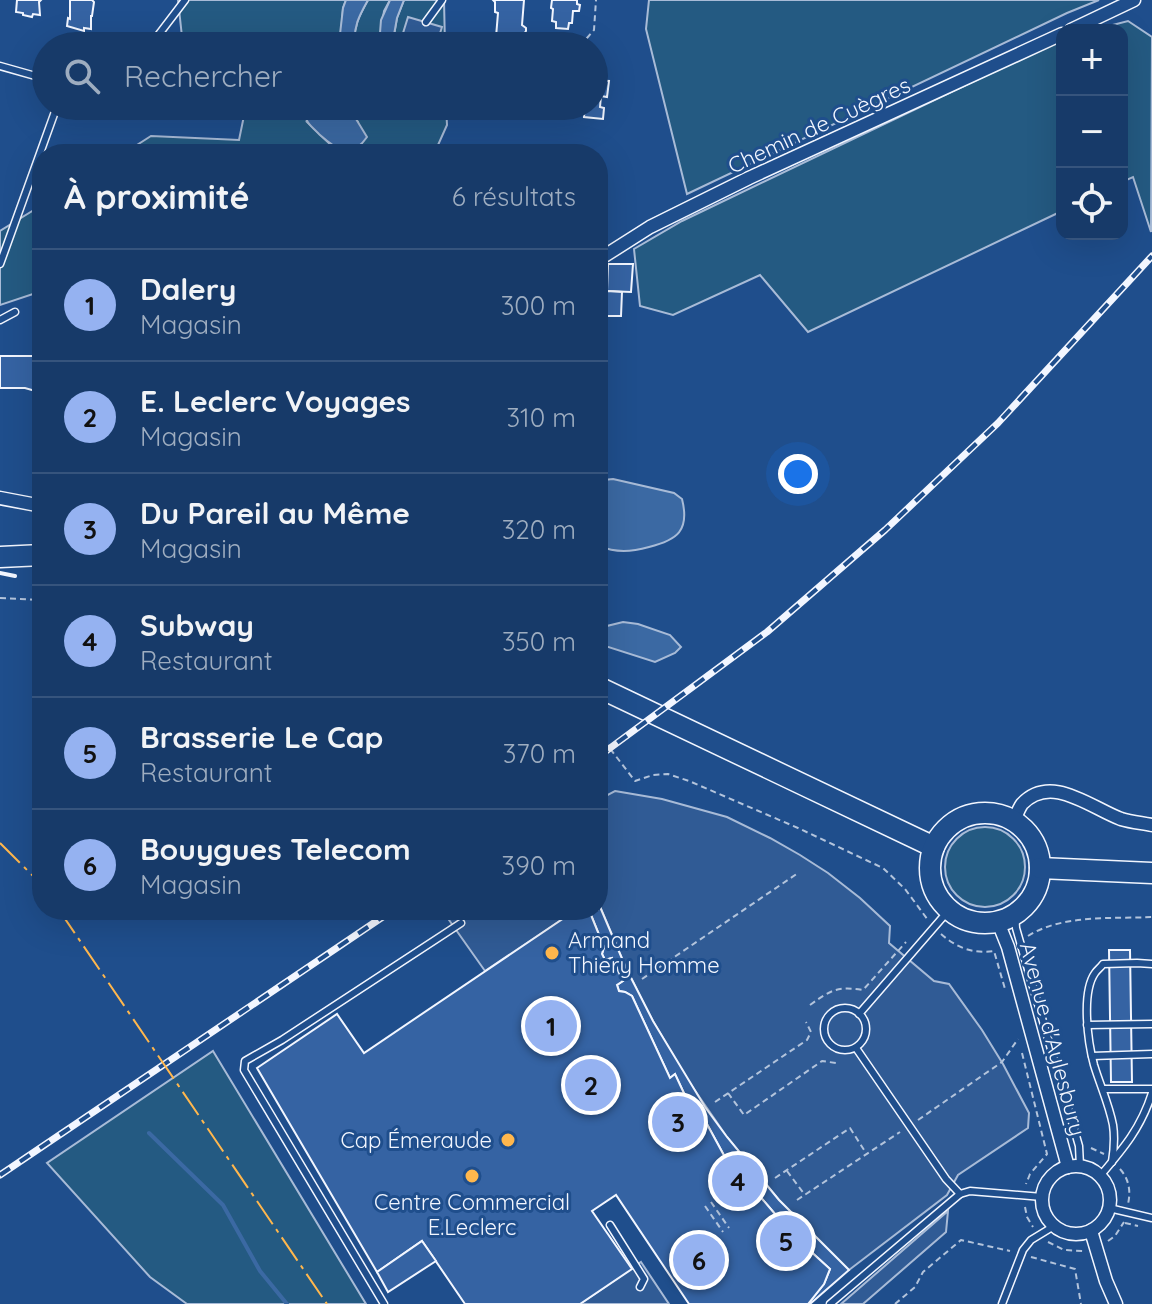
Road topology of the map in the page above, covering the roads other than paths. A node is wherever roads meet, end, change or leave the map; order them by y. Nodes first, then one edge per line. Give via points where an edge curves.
1 (185, 0) edge
2 (442, 0) edge
3 (1134, 0) edge
4 (426, 22) dead end
5 (1084, 24) edge
6 (161, 32) edge
7 (1056, 37) edge
8 (0, 66) edge
9 (32, 75) edge
10 (52, 120) edge
11 (43, 144) edge
12 (32, 175) edge
13 (608, 254) edge
14 (0, 264) edge
15 (15, 312) dead end
16 (0, 320) edge
17 (0, 498) edge
18 (32, 504) edge
19 (32, 555) edge
20 (0, 557) edge
21 (608, 692) edge
22 (1014, 821) junction
23 (1152, 825) edge
24 (934, 847) junction
25 (1040, 868) junction
26 (1152, 873) edge
27 (949, 910) junction
28 (1006, 918) junction
29 (461, 923) dead end
30 (1152, 964) edge
31 (859, 1014) junction
32 (1152, 1024) edge
33 (1087, 1025) junction
34 (856, 1048) junction
35 (1152, 1054) edge
36 (1092, 1056) junction
37 (1103, 1089) junction
38 (1152, 1091) edge
39 (1112, 1162) junction
40 (1074, 1167) junction
41 (1100, 1176) junction
42 (960, 1194) junction
43 (1042, 1197) junction
44 (1109, 1208) junction
45 (1152, 1218) edge
46 (610, 1225) dead end
47 (1054, 1226) junction
48 (1091, 1231) junction
49 (640, 1287) dead end
50 (384, 1304) edge
51 (830, 1304) edge
52 (1002, 1304) edge
53 (1116, 1304) edge

1 - 6 lane
2 - 4 lane
3 - 5 street
7 - 13 street, Chemin de Cuègres via 749,178
8 - 9 lane
10 - 11 lane
12 - 14 lane
15 - 16 lane
17 - 18 street
19 - 20 main road
21 - 24 main road
22 - 23 street via 1022,804 1048,790 1069,794 1123,820
22 - 24 main road via 977,813 959,819
22 - 25 main road via 1033,841
24 - 27 main road via 931,881
25 - 26 main road
25 - 28 main road via 1028,902
27 - 28 main road via 981,923
27 - 31 lane
28 - 40 street, Avenue d'Aylesbury via 1008,947 1031,1033
28 - 40 lane via 1016,928 1079,1146
29 - 50 lane via 245,1061 244,1070
30 - 33 lane via 1103,964 1090,985
31 - 34 lane via 866,1028
31 - 34 lane via 847,1008 832,1011 823,1029 835,1049
32 - 33 lane
33 - 36 lane
34 - 42 lane
35 - 36 lane
36 - 37 lane
37 - 38 lane
37 - 39 lane via 1115,1136
38 - 39 lane via 1140,1122
39 - 41 lane
40 - 41 street
40 - 43 street via 1050,1178
41 - 44 street via 1107,1185
42 - 43 lane
42 - 51 lane
43 - 47 street
44 - 45 lane
44 - 48 street
46 - 49 lane via 644,1279
47 - 48 street via 1072,1234
47 - 52 lane via 1031,1240 1021,1254
48 - 53 street

